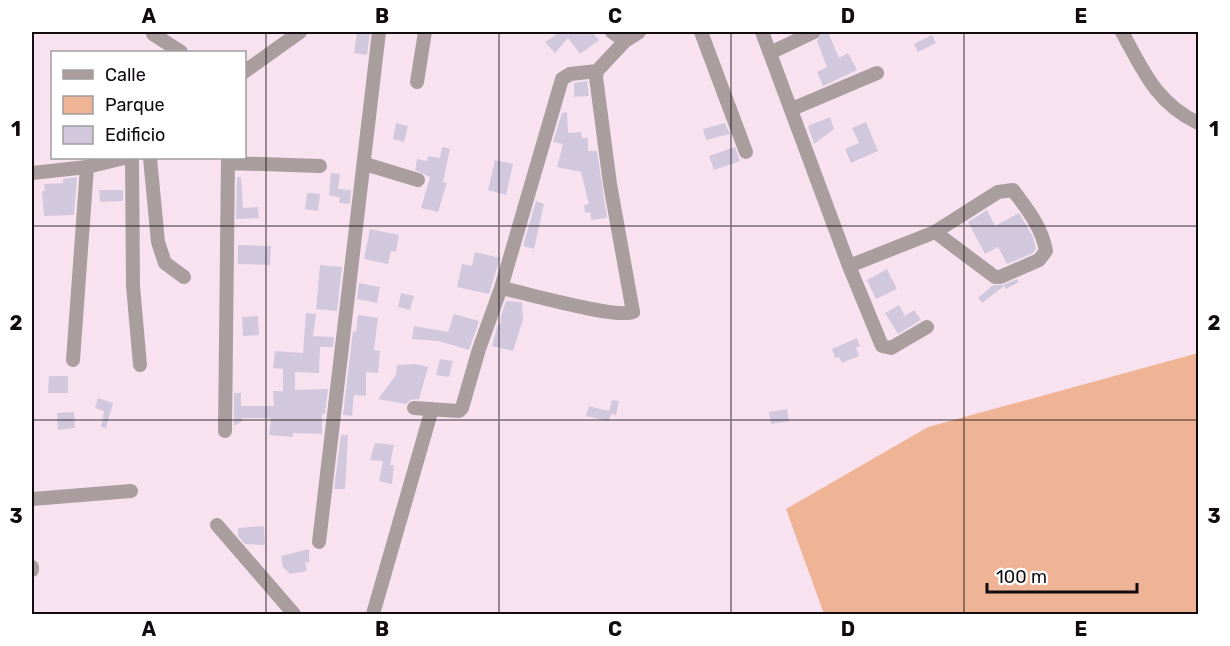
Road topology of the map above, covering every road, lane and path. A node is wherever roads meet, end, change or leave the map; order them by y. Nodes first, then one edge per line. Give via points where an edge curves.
1 (300, 32) edge
2 (379, 32) edge
3 (425, 32) edge
4 (612, 32) edge
5 (639, 32) edge
6 (701, 32) edge
7 (762, 32) edge
8 (814, 32) edge
9 (1122, 32) edge
10 (153, 34) dead end
11 (625, 41) junction
12 (179, 51) edge
13 (770, 53) junction
14 (246, 71) edge
15 (597, 71) junction
16 (877, 73) dead end
17 (417, 82) dead end
18 (792, 109) junction
19 (1198, 123) edge
20 (746, 152) dead end
21 (120, 159) edge
22 (132, 159) edge
23 (150, 159) edge
24 (228, 160) edge
25 (68, 163) edge
26 (365, 164) junction
27 (320, 166) dead end
28 (87, 167) junction
29 (32, 173) edge
30 (418, 180) dead end
31 (934, 232) junction
32 (849, 266) junction
33 (184, 277) dead end
34 (501, 288) junction
35 (927, 327) dead end
36 (73, 360) dead end
37 (140, 365) dead end
38 (414, 408) dead end
39 (432, 408) junction
40 (225, 431) dead end
41 (131, 491) dead end
42 (32, 499) edge
43 (217, 525) dead end
44 (319, 542) dead end
45 (294, 615) edge
46 (373, 615) edge

1 - 14 street
2 - 26 street
3 - 17 street
4 - 11 street
5 - 11 street
6 - 20 street
7 - 13 street
8 - 13 street
9 - 19 street via 1149,83
10 - 12 street
11 - 15 street
13 - 18 street
15 - 34 street via 570,74 562,79
15 - 34 street via 610,184 633,312 609,311
16 - 18 street
18 - 32 street
21 - 28 street
22 - 37 street via 133,286
23 - 33 street via 158,242 165,263
24 - 27 street
24 - 40 street
25 - 28 street
25 - 29 street
26 - 30 street
26 - 44 street
28 - 36 street
31 - 31 street via 995,277 1039,260 1046,251 1034,218 1013,190 998,192
31 - 32 street
32 - 35 street via 882,346 891,348
34 - 39 street via 462,408
38 - 39 street
39 - 46 street
41 - 42 street
43 - 45 street

